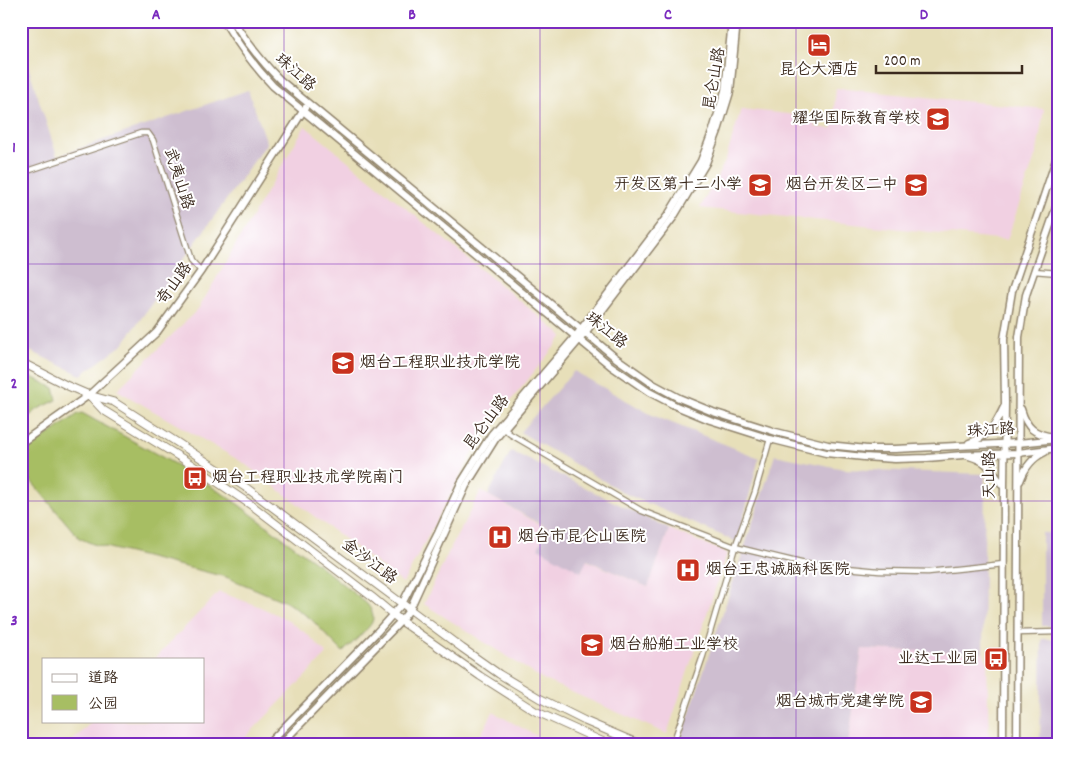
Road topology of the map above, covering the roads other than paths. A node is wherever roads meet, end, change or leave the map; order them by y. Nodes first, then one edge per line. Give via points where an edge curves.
1 (224, 21) edge
2 (233, 21) edge
3 (732, 21) edge
4 (738, 21) edge
5 (308, 103) junction
6 (303, 110) junction
7 (1058, 154) edge
8 (21, 174) edge
9 (1058, 202) edge
10 (201, 271) junction
11 (1034, 271) junction
12 (1058, 272) edge
13 (583, 331) junction
14 (577, 338) junction
15 (21, 362) edge
16 (89, 394) junction
17 (1005, 403) junction
18 (1019, 404) junction
19 (500, 425) junction
20 (1058, 438) edge
21 (770, 439) junction
22 (21, 443) edge
23 (1004, 443) junction
24 (1018, 443) junction
25 (963, 446) junction
26 (1055, 449) edge
27 (1018, 452) junction
28 (1004, 453) junction
29 (963, 455) junction
30 (1004, 487) junction
31 (1018, 487) junction
32 (735, 547) junction
33 (1004, 564) junction
34 (402, 604) junction
35 (410, 609) junction
36 (393, 614) junction
37 (401, 621) junction
38 (1058, 632) edge
39 (1017, 633) junction
40 (268, 744) edge
41 (281, 744) edge
42 (608, 744) edge
43 (639, 744) edge
44 (673, 744) edge
45 (1003, 744) edge
46 (1017, 744) edge

1 - 6 street via 252,64
2 - 5 street, 珠江路 via 264,64
3 - 13 street, 昆仑山路 via 725,91 701,161 668,215
4 - 13 street, 昆仑山路 via 730,92 706,163 672,218
5 - 6 street, 奇山路
5 - 13 street, 珠江路
6 - 10 street, 奇山路
6 - 14 street
7 - 17 street, 天山路 via 1012,291 1004,339
8 - 10 street, 武夷山路 via 148,133 191,260
9 - 11 street, 天山路
10 - 16 street, 奇山路 via 157,332
11 - 12 street
11 - 18 street, 天山路 via 1019,337
13 - 14 street, 昆仑山路
13 - 25 street, 珠江路 via 653,384 679,398 776,432 828,445 866,449
14 - 19 street, 昆仑山路
14 - 21 street via 649,392 710,420
14 - 35 street, 昆仑山路 via 496,438 466,486
15 - 16 main road, 金沙江路
16 - 22 street, 奇山路
16 - 34 main road, 金沙江路 via 114,402 248,489
16 - 36 main road, 金沙江路 via 103,410 254,507
17 - 23 street, 天山路
17 - 25 street via 993,428
18 - 20 street via 1024,420 1034,432
18 - 24 street, 天山路
19 - 32 street via 510,434 642,511
19 - 34 street, 昆仑山路 via 461,483
20 - 24 street, 珠江路
21 - 29 street via 864,457 895,459
21 - 32 street
23 - 24 street, 珠江路
23 - 25 street, 珠江路
23 - 28 street, 天山路
24 - 27 street, 天山路
26 - 27 street
26 - 31 street via 1035,457 1028,464
27 - 28 street
27 - 31 street, 天山路
28 - 29 street
28 - 30 street, 天山路
29 - 30 street via 989,466
30 - 33 street, 天山路
31 - 39 street, 天山路
32 - 33 street via 806,564 879,571 928,572
32 - 44 street
33 - 45 street, 天山路
34 - 35 main road, 金沙江路
34 - 36 street, 昆仑山路
35 - 37 street, 昆仑山路
35 - 43 main road, 金沙江路 via 539,698
36 - 37 main road, 金沙江路
36 - 40 street, 昆仑山路
37 - 41 street, 昆仑山路
37 - 42 main road, 金沙江路 via 535,711
38 - 39 street
39 - 46 street, 天山路

